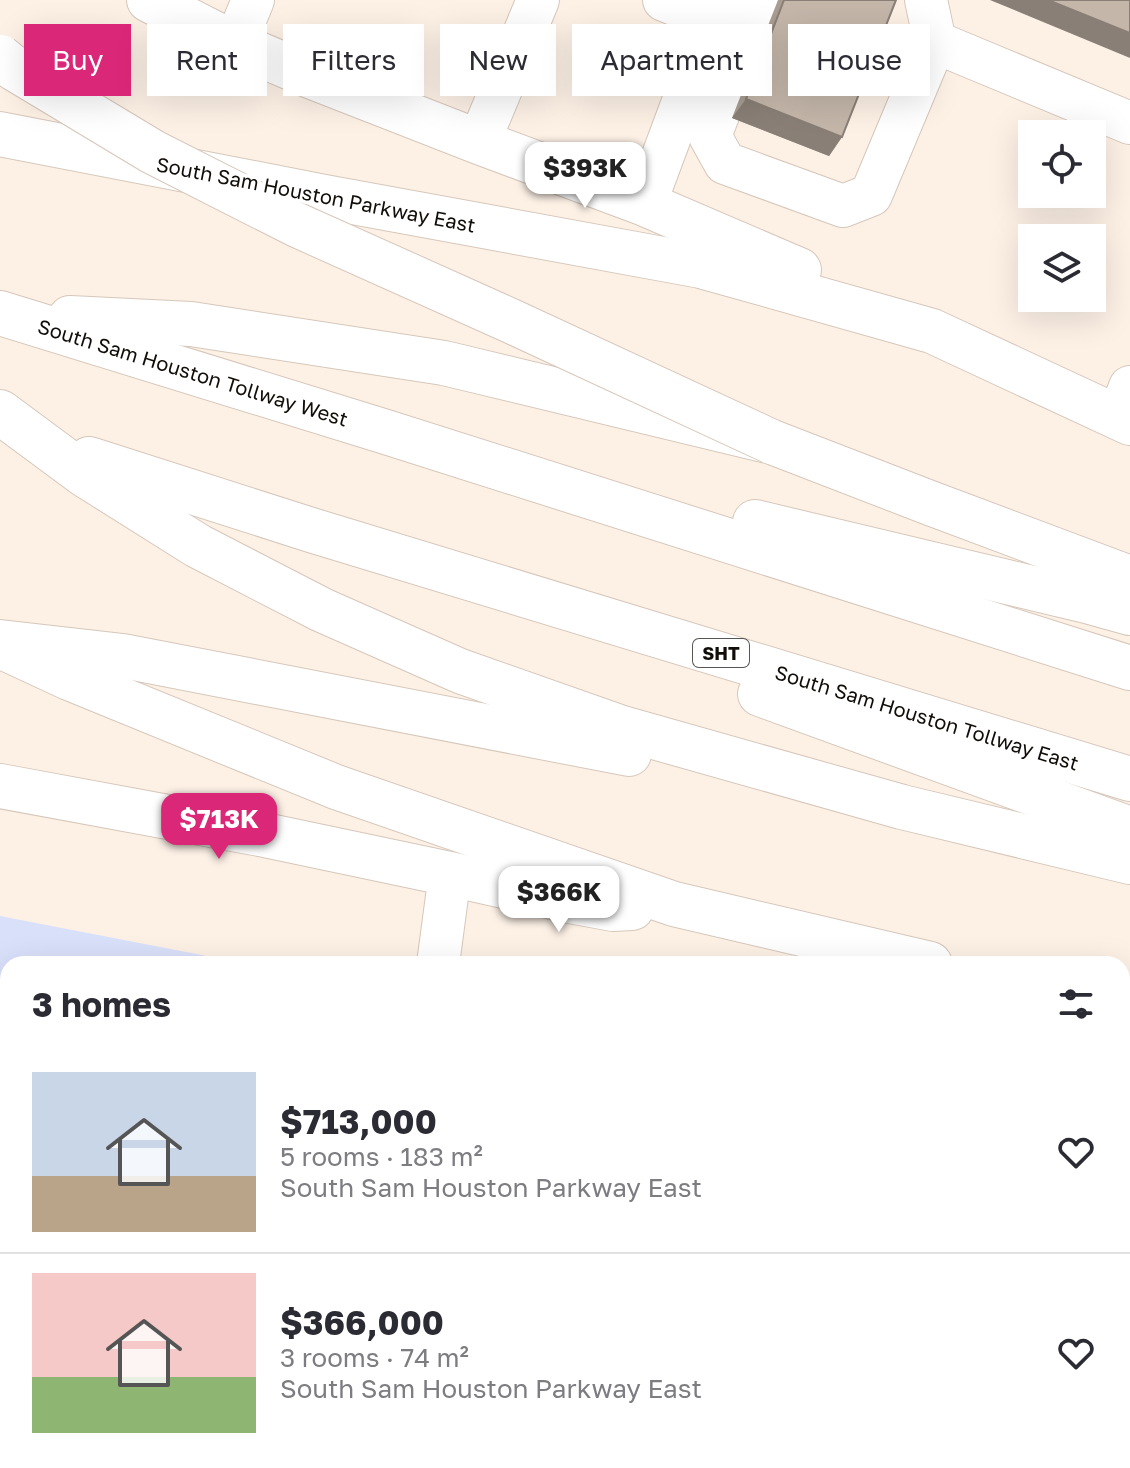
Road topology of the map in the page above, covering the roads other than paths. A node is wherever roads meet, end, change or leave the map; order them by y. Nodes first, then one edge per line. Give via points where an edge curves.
1 (149, 0) edge
2 (253, 0) edge
3 (538, 0) edge
4 (664, 0) edge
5 (762, 0) edge
6 (926, 0) edge
7 (718, 10) edge
8 (196, 24) edge
9 (243, 24) edge
10 (935, 42) junction
11 (0, 57) edge
12 (267, 57) edge
13 (1130, 123) edge
14 (0, 134) edge
15 (479, 142) junction
16 (645, 204) junction
17 (0, 313) edge
18 (0, 322) edge
19 (932, 331) junction
20 (1126, 409) edge
21 (0, 412) edge
22 (0, 430) edge
23 (391, 434) junction
24 (772, 442) junction
25 (311, 530) junction
26 (1130, 578) edge
27 (1130, 613) edge
28 (0, 644) edge
29 (1130, 668) edge
30 (1130, 779) edge
31 (0, 786) edge
32 (902, 807) junction
33 (1130, 829) edge
34 (1130, 862) edge
35 (450, 874) junction
36 (674, 904) junction
37 (439, 956) edge
38 (896, 956) edge

1 - 8 main road
2 - 9 lane
3 - 15 lane
4 - 7 lane
5 - 10 lane via 710,136 725,163 843,206 871,195
6 - 10 lane
7 - 16 lane
10 - 13 lane
11 - 24 main road, bridge via 153,152 297,225
12 - 15 main road
14 - 19 main road, South Sam Houston Parkway East via 701,266
15 - 16 main road
16 - 19 main road
17 - 23 main road, South Sam Houston Tollway West
18 - 24 main road, bridge via 70,318 191,324 322,343 444,363
19 - 20 main road, South Sam Houston Parkway East
21 - 32 main road via 85,475 198,546 322,610 446,665 622,728
22 - 25 main road, SHT
23 - 27 main road
23 - 29 main road
24 - 26 main road
25 - 30 main road, South Sam Houston Tollway East / SHT
25 - 33 main road
28 - 32 main road via 123,656
28 - 36 main road via 69,678 336,787
31 - 35 main road
32 - 34 main road
35 - 36 main road via 613,909
35 - 37 lane
36 - 38 main road

